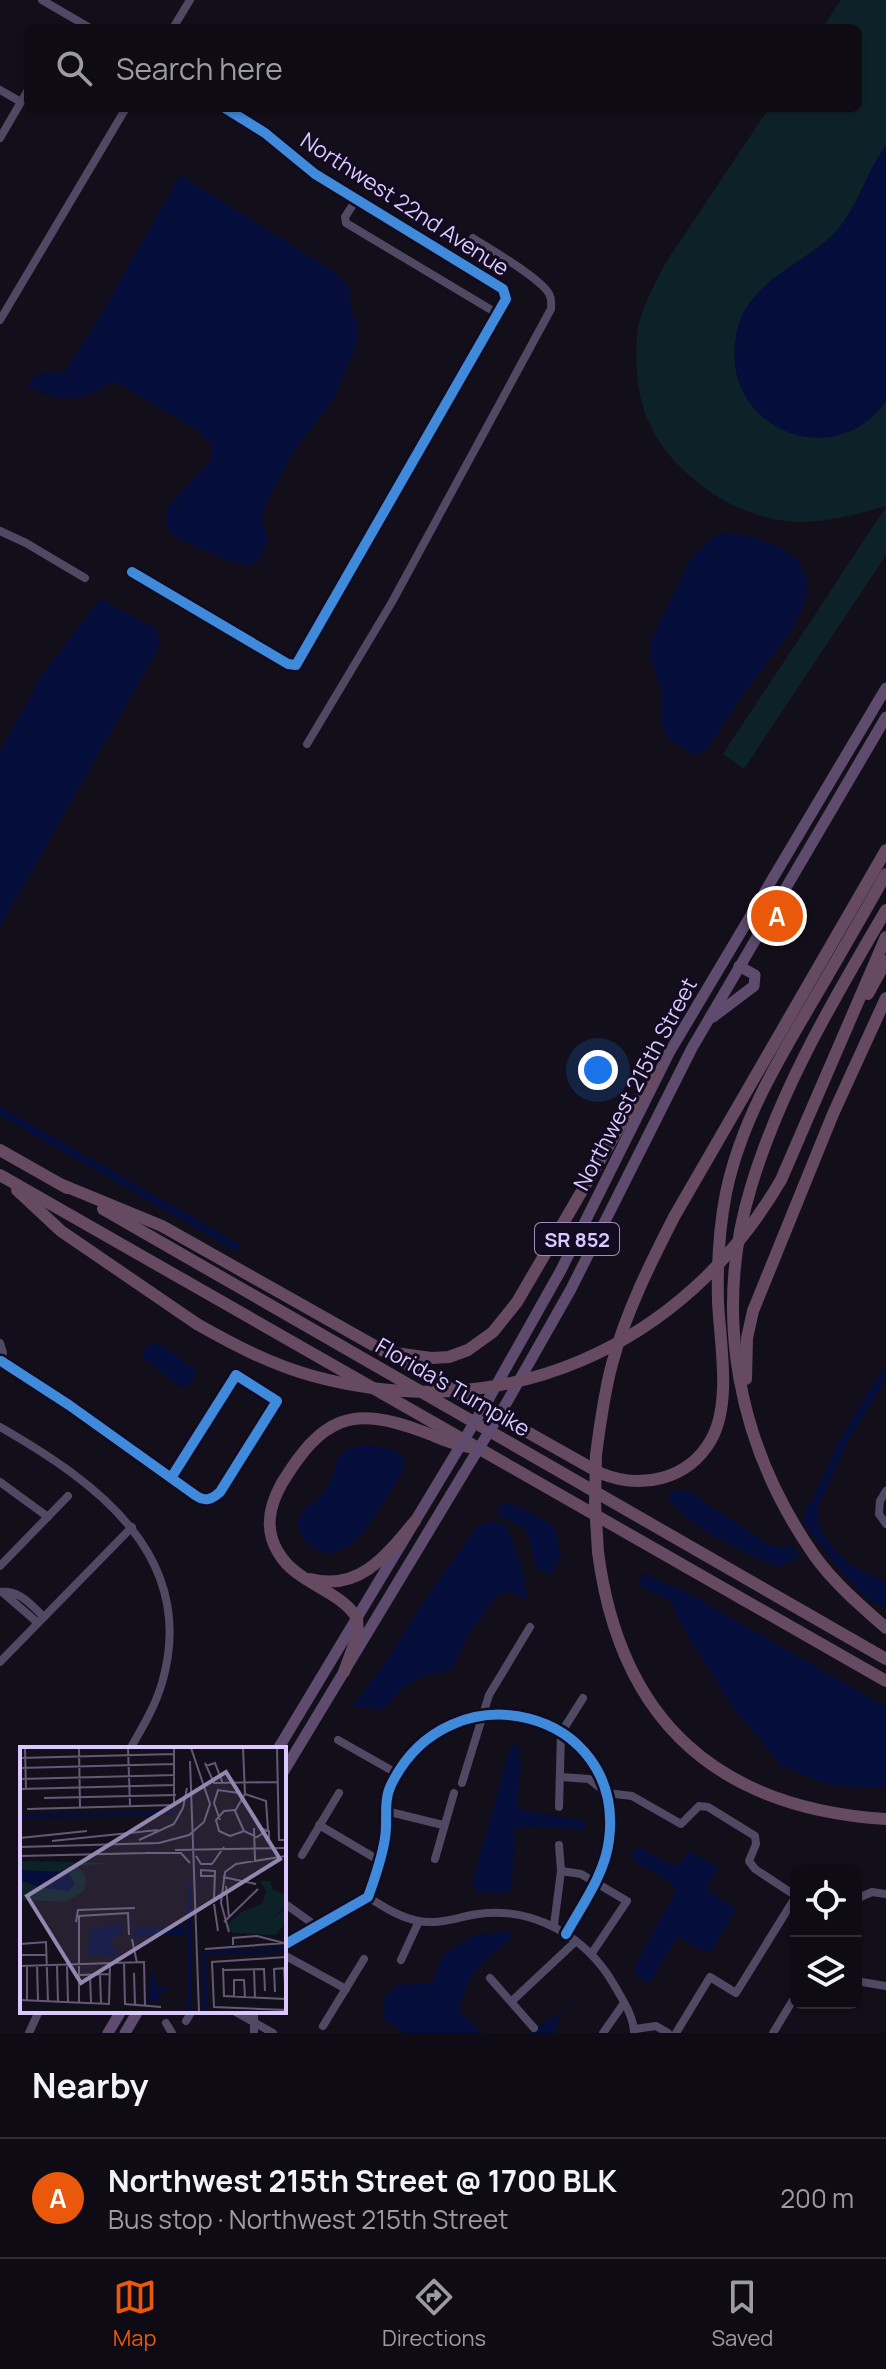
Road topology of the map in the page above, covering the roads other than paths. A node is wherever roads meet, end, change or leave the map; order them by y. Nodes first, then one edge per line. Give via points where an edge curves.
1 (42, 0) edge
2 (190, 0) edge
3 (71, 17) junction
4 (67, 24) edge
5 (83, 24) edge
6 (175, 24) edge
7 (0, 90) edge
8 (24, 97) edge
9 (21, 102) junction
10 (124, 112) edge
11 (231, 112) edge
12 (0, 138) edge
13 (356, 200) junction
14 (473, 238) dead end
15 (0, 293) edge
16 (11, 301) junction
17 (498, 314) junction
18 (0, 320) edge
19 (0, 531) edge
20 (132, 572) dead end
21 (85, 578) dead end
22 (886, 688) edge
23 (886, 717) edge
24 (307, 744) dead end
25 (886, 850) edge
26 (886, 874) edge
27 (886, 910) edge
28 (886, 937) edge
29 (886, 961) edge
30 (739, 966) junction
31 (886, 998) edge
32 (706, 1022) junction
33 (837, 1053) junction
34 (658, 1074) junction
35 (0, 1150) edge
36 (1, 1176) edge
37 (60, 1184) junction
38 (0, 1343) edge
39 (384, 1351) junction
40 (0, 1362) edge
41 (0, 1427) edge
42 (481, 1449) junction
43 (171, 1478) junction
44 (3, 1484) edge
45 (886, 1491) edge
46 (68, 1496) dead end
47 (0, 1497) edge
48 (785, 1508) junction
49 (48, 1517) junction
50 (415, 1521) junction
51 (886, 1524) edge
52 (132, 1527) junction
53 (0, 1566) edge
54 (305, 1578) junction
55 (1, 1592) edge
56 (357, 1618) junction
57 (41, 1620) junction
58 (530, 1627) dead end
59 (886, 1628) edge
60 (886, 1659) edge
61 (0, 1662) edge
62 (344, 1672) junction
63 (886, 1681) edge
64 (583, 1698) dead end
65 (481, 1714) junction
66 (561, 1733) junction
67 (338, 1740) dead end
68 (131, 1747) edge
69 (279, 1747) edge
70 (286, 1768) edge
71 (398, 1774) junction
72 (561, 1777) junction
73 (462, 1783) dead end
74 (339, 1793) dead end
75 (454, 1793) dead end
76 (607, 1793) junction
77 (559, 1807) dead end
78 (386, 1811) junction
79 (886, 1819) edge
80 (319, 1825) junction
81 (443, 1825) junction
82 (559, 1845) dead end
83 (302, 1855) dead end
84 (435, 1859) dead end
85 (380, 1861) junction
86 (561, 1871) junction
87 (595, 1882) junction
88 (790, 1892) edge
89 (886, 1894) edge
90 (862, 1896) edge
91 (368, 1897) junction
92 (286, 1904) edge
93 (790, 1906) edge
94 (419, 1921) junction
95 (554, 1925) junction
96 (316, 1926) junction
97 (566, 1934) junction
98 (576, 1941) junction
99 (286, 1944) edge
100 (592, 1953) junction
101 (286, 1956) edge
102 (364, 1959) dead end
103 (401, 1960) dead end
104 (490, 1978) dead end
105 (862, 1982) edge
106 (886, 1986) edge
107 (346, 1989) junction
108 (512, 2001) junction
109 (624, 2003) junction
110 (790, 2005) edge
111 (38, 2013) edge
112 (120, 2013) edge
113 (137, 2013) edge
114 (191, 2013) edge
115 (238, 2013) edge
116 (254, 2013) edge
117 (186, 2021) dead end
118 (253, 2021) junction
119 (166, 2023) dead end
120 (323, 2026) dead end
121 (534, 2028) dead end
122 (634, 2031) edge
123 (29, 2033) edge
124 (108, 2033) edge
125 (125, 2033) edge
126 (172, 2033) edge
127 (254, 2033) edge
128 (273, 2033) edge
129 (603, 2033) edge
130 (668, 2033) edge
131 (676, 2033) edge
132 (773, 2033) edge

1 - 3 street
2 - 6 street
3 - 4 street
3 - 5 street
7 - 9 street
8 - 9 street
9 - 12 street
10 - 16 street
11 - 13 street, Northwest 22nd Avenue
13 - 17 street, Northwest 22nd Avenue via 503,289 506,299
13 - 17 street, Northwest 22nd Avenue via 346,223
14 - 24 street via 546,289 551,309 392,602
15 - 16 street
16 - 18 street
17 - 20 street via 296,665
19 - 21 street
22 - 34 main road, Northwest 215th Street / SR 852
23 - 30 main road, Northwest 215th Street / SR 852
25 - 79 highway, bridge via 645,1275 612,1363 602,1407 595,1503 598,1552 620,1647 648,1699 684,1742 728,1775 774,1798 827,1813
26 - 39 highway via 766,1082 740,1144 719,1245 722,1409 698,1457 682,1470 652,1481 610,1477
27 - 48 highway via 801,1058 751,1186 735,1260 733,1346 745,1411 765,1470
28 - 33 highway
29 - 33 highway
30 - 32 main road, Northwest 215th Street / SR 852
30 - 32 main road via 755,975 754,986
31 - 48 highway via 777,1248 747,1338 745,1365 753,1415
32 - 62 main road, Northwest 215th Street / SR 852, bridge via 564,1301
33 - 36 highway, bridge via 781,1180 722,1263 627,1340 550,1374 478,1389 412,1392 341,1384 254,1354 197,1324 61,1231
34 - 39 highway via 624,1119 517,1302 493,1332 468,1350 441,1358
34 - 50 main road, Northwest 215th Street / SR 852, bridge via 561,1270
35 - 37 highway, Florida's Turnpike
36 - 42 highway, Florida's Turnpike
37 - 39 highway via 162,1226
37 - 60 highway, Florida's Turnpike
38 - 40 street
40 - 43 street
41 - 52 street via 100,1496
42 - 54 highway via 453,1445 388,1421 352,1420 326,1429 301,1453 270,1512 277,1551
42 - 63 highway, Florida's Turnpike
43 - 43 street via 236,1375 277,1401 213,1498 201,1499
44 - 47 street
44 - 49 street
45 - 51 street via 879,1514
46 - 49 street
48 - 59 highway via 815,1557
49 - 53 street
50 - 54 highway via 388,1554 362,1574 333,1583
50 - 56 main road, Northwest 215th Street / SR 852
52 - 57 street
52 - 68 street via 155,1566 168,1611 169,1639 154,1706
54 - 56 highway
55 - 57 street
56 - 62 highway via 358,1634
56 - 69 main road, Northwest 215th Street / SR 852
57 - 61 street
58 - 65 street
62 - 70 main road, Northwest 215th Street / SR 852
64 - 66 street
65 - 66 street via 518,1714
65 - 71 street via 454,1721 419,1744
65 - 73 street
66 - 72 street
66 - 76 street via 580,1748
67 - 71 street
71 - 78 street
72 - 76 street via 589,1779
72 - 77 street
74 - 80 street
75 - 81 street
76 - 87 street via 609,1841
76 - 88 street via 632,1796 681,1824 699,1806 708,1807 755,1836 749,1861
78 - 81 street
78 - 85 street
80 - 83 street
80 - 85 street
81 - 84 street
82 - 86 street
85 - 91 street
86 - 87 street
86 - 95 street
87 - 97 street
87 - 100 street via 627,1901
89 - 90 street
91 - 94 street
91 - 96 street
92 - 96 street
93 - 131 street via 736,1993 710,1977
94 - 95 street via 502,1913
94 - 103 street
95 - 97 street
96 - 99 street
97 - 98 street
98 - 100 street
98 - 108 street
100 - 109 street
101 - 107 street
102 - 107 street
104 - 108 street
105 - 106 street
107 - 120 street
108 - 121 street
109 - 122 street
109 - 129 street
110 - 132 street
111 - 123 street
112 - 124 main road
113 - 125 main road
114 - 117 street
115 - 118 street
116 - 118 street
118 - 127 street
118 - 128 street
119 - 126 street
122 - 130 street via 656,2026

